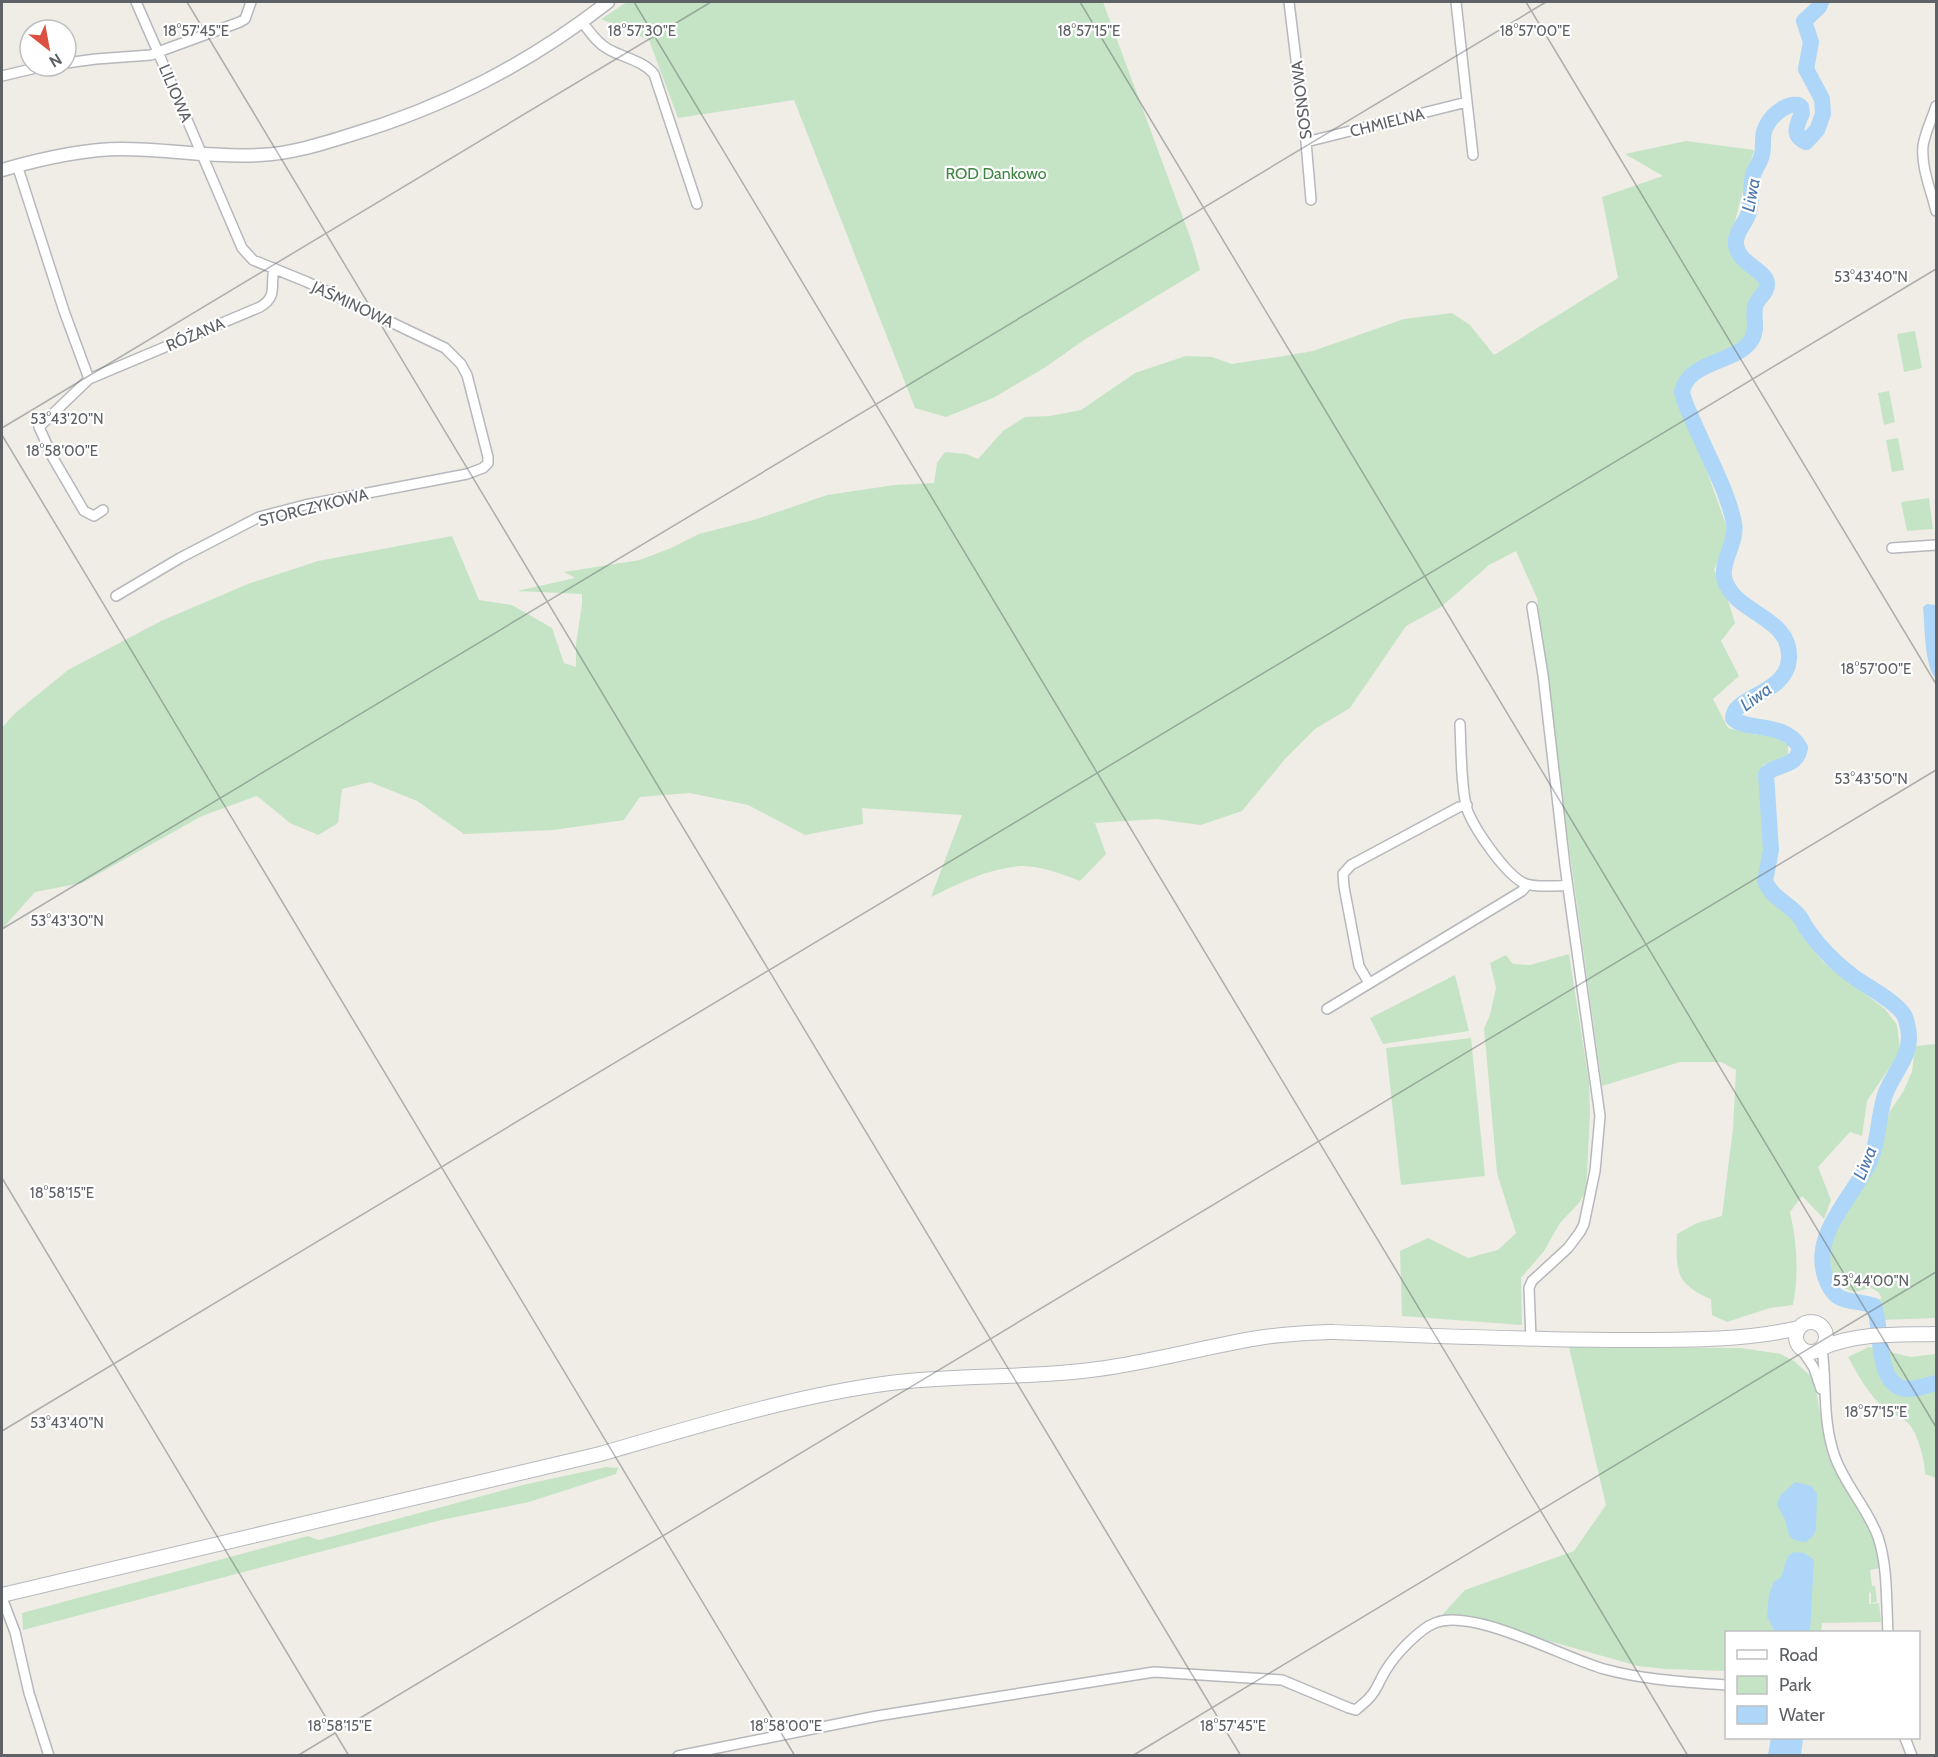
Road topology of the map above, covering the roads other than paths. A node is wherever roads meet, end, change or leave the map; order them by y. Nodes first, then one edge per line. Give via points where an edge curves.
1 (136, 2) edge
2 (251, 2) edge
3 (608, 2) edge
4 (1289, 2) edge
5 (1456, 2) edge
6 (582, 22) junction
7 (158, 52) junction
8 (78, 61) edge
9 (18, 72) edge
10 (2, 76) edge
11 (1467, 102) junction
12 (1936, 106) edge
13 (1306, 142) junction
14 (202, 153) junction
15 (1473, 155) dead end
16 (17, 165) junction
17 (2, 170) edge
18 (1311, 200) dead end
19 (697, 204) dead end
20 (1936, 211) edge
21 (274, 268) junction
22 (89, 379) junction
23 (488, 464) joint
24 (103, 510) dead end
25 (1936, 545) edge
26 (1892, 548) dead end
27 (116, 596) dead end
28 (1532, 607) dead end
29 (1460, 724) dead end
30 (1467, 805) junction
31 (1527, 885) junction
32 (1568, 886) junction
33 (1369, 984) junction
34 (1328, 1009) dead end
35 (1799, 1328) junction
36 (1824, 1328) junction
37 (1936, 1334) edge
38 (1860, 1336) junction
39 (1731, 1338) junction
40 (1531, 1339) junction
41 (1822, 1348) junction
42 (1802, 1350) junction
43 (1824, 1397) junction
44 (2, 1596) edge
45 (1888, 1631) edge
46 (1725, 1685) edge
47 (1906, 1739) edge
48 (49, 1755) edge
49 (678, 1755) edge
50 (1912, 1755) edge

1 - 7 street
2 - 7 street via 240,22
3 - 6 street
4 - 13 street, SOSNOWA
5 - 11 street
6 - 14 street via 472,89 377,128 286,153
6 - 19 street via 600,44 639,62 654,74
7 - 8 street, LILIOWA
7 - 14 street, LILIOWA
9 - 10 street
11 - 13 street, CHMIELNA
11 - 15 street
12 - 20 street via 1923,154
13 - 18 street, SOSNOWA
14 - 16 street via 120,149
14 - 21 street, JAŚMINOWA via 242,248 253,260
16 - 17 street
16 - 22 street
21 - 22 street, RÓŻANA via 270,301 260,307
21 - 23 street, JAŚMINOWA via 445,348 467,375
22 - 24 street, RÓŻANA via 39,427 84,511 93,516
23 - 27 street, STORCZYKOWA via 467,474 259,517
25 - 26 street
28 - 32 street
29 - 30 street
30 - 31 street via 1497,860
30 - 33 street via 1351,865 1343,874 1359,966
31 - 32 street
31 - 33 street
32 - 40 street via 1598,1096 1599,1140 1592,1194 1580,1232 1529,1288
33 - 34 street
35 - 36 main road via 1810,1322
35 - 39 main road
35 - 42 main road via 1796,1337
36 - 38 main road
36 - 41 main road via 1826,1339
37 - 38 main road
38 - 41 main road
39 - 40 main road
39 - 42 main road via 1777,1341
40 - 44 main road via 1298,1333 1080,1372 953,1377 862,1387 590,1457
41 - 42 main road via 1812,1353
41 - 43 street
42 - 43 street via 1814,1368
43 - 45 street via 1835,1458 1877,1535
44 - 48 street
46 - 49 street via 1664,1680 1605,1669 1466,1620 1436,1622 1415,1637 1356,1710 1282,1680 1154,1672 877,1716
47 - 50 street

